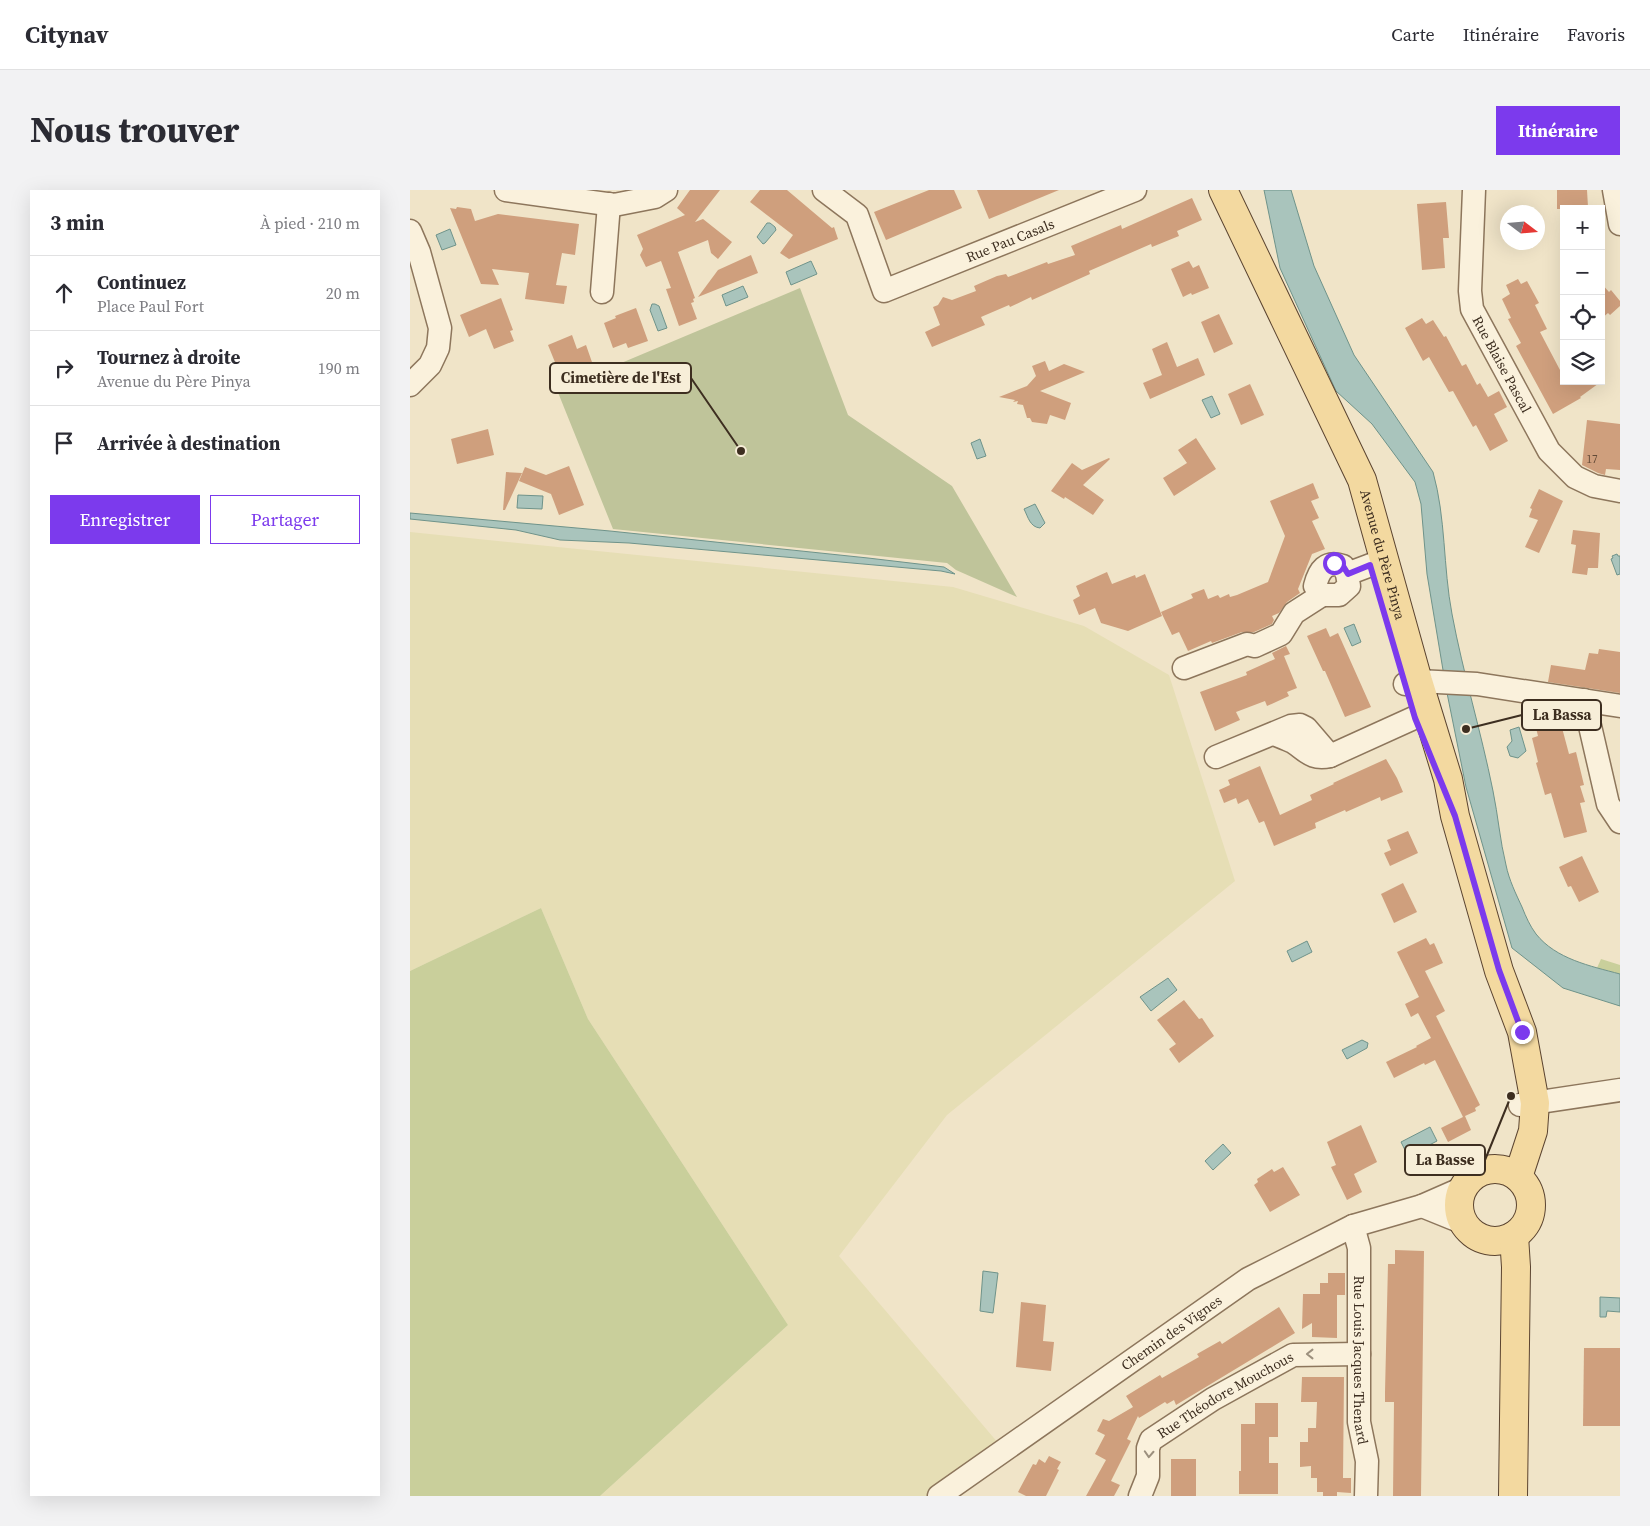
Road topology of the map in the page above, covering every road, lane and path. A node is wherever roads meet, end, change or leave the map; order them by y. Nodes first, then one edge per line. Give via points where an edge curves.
1 (506, 190) edge
2 (666, 190) edge
3 (824, 190) edge
4 (1135, 190) edge
5 (1223, 190) edge
6 (1474, 190) edge
7 (1614, 190) edge
8 (610, 204) junction
9 (1620, 224) edge
10 (410, 231) edge
11 (602, 292) dead end
12 (410, 385) edge
13 (1620, 491) edge
14 (1367, 566) junction
15 (1184, 668) dead end
16 (1418, 682) junction
17 (1584, 700) junction
18 (1620, 706) edge
19 (1421, 715) junction
20 (1216, 757) dead end
21 (1620, 822) edge
22 (1620, 1090) edge
23 (1527, 1104) junction
24 (1492, 1169) junction
25 (1518, 1177) junction
26 (1463, 1188) junction
27 (1422, 1206) junction
28 (1464, 1223) junction
29 (1353, 1226) junction
30 (1505, 1239) junction
31 (1359, 1354) junction
32 (939, 1496) edge
33 (1140, 1496) edge
34 (1366, 1496) edge
35 (1513, 1496) edge

1 - 8 street
2 - 8 street via 655,197
3 - 4 street, Rue Pau Casals via 858,214 884,291
5 - 14 main road, Avenue du Père Pinya via 1362,480
6 - 13 street, Rue Blaise Pascal via 1472,309 1549,451 1575,477 1594,486
7 - 9 street
8 - 11 street
10 - 12 street via 440,328 438,348 430,365
14 - 15 street via 1339,595 1322,595 1294,613 1281,634 1255,646 1247,644
14 - 16 main road, Avenue du Père Pinya
16 - 17 street via 1478,684
16 - 19 main road, Avenue du Père Pinya
17 - 18 street
17 - 21 street via 1608,804
19 - 20 street via 1330,756 1300,725
19 - 23 main road, Avenue du Père Pinya via 1448,779 1455,816 1499,970 1520,1088
22 - 23 street
23 - 24 main road, Avenue du Père Pinya via 1501,1159
23 - 25 main road, Avenue du Père Pinya via 1533,1131
24 - 25 main road via 1501,1169
24 - 26 main road via 1475,1175
25 - 30 main road via 1526,1185 1531,1208 1526,1224
26 - 27 street, Chemin des Vignes
26 - 28 main road via 1459,1212
27 - 28 street
27 - 29 street, Chemin des Vignes
28 - 30 main road via 1477,1237
29 - 31 street, Rue Louis Jacques Thenard via 1359,1248
29 - 32 street, Chemin des Vignes via 1248,1279
30 - 35 main road via 1504,1271 1514,1335
31 -> 33 street, Rue Théodore Mouchous via 1293,1354 1213,1398 1151,1440 1148,1476
31 - 34 street, Rue Louis Jacques Thenard via 1359,1422 1367,1461

